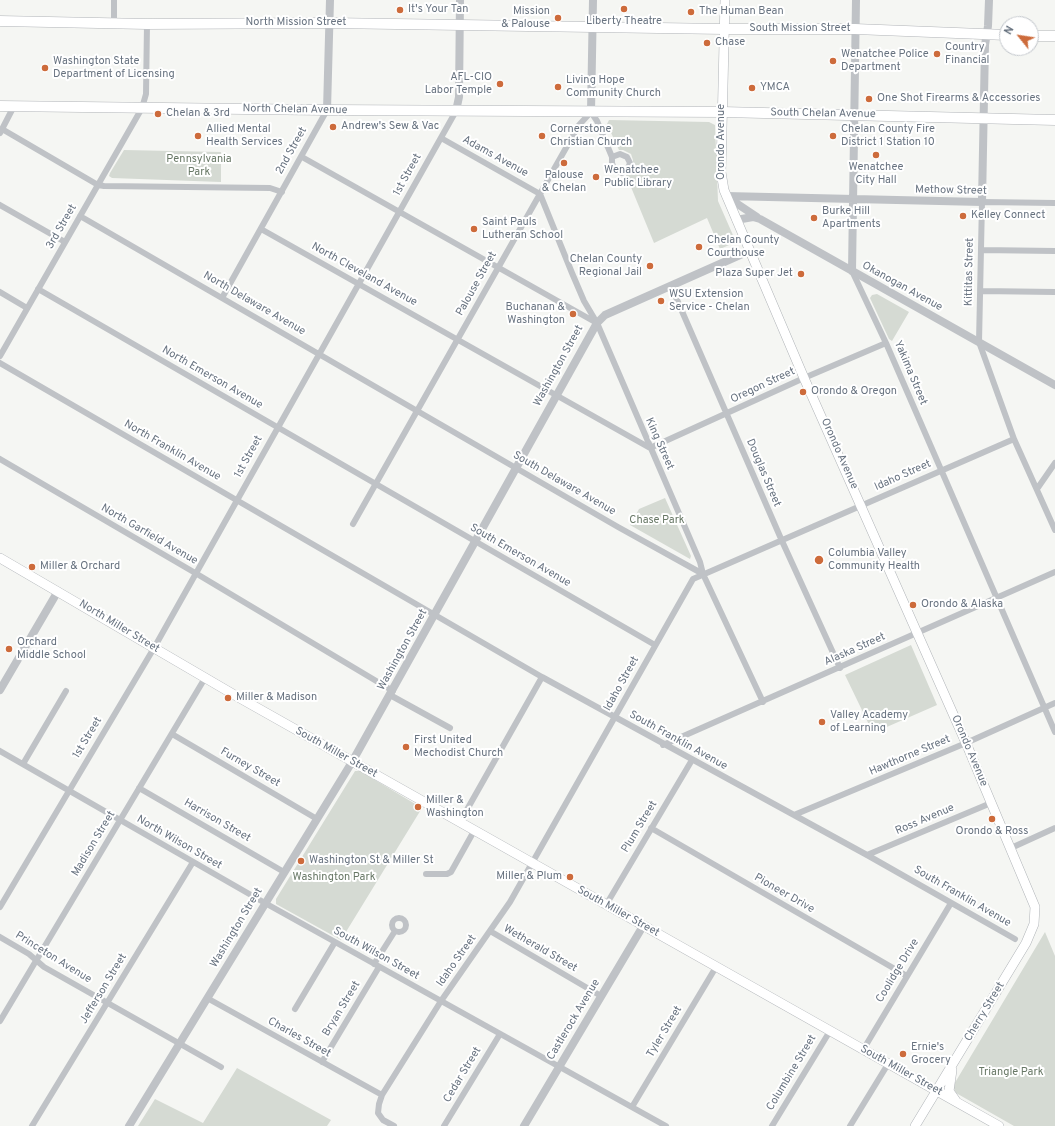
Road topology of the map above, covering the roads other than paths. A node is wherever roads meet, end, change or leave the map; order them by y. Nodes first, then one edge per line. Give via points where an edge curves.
1 (114, 0) edge
2 (330, 0) edge
3 (460, 0) edge
4 (593, 0) edge
5 (725, 0) edge
6 (856, 0) edge
7 (989, 0) edge
8 (0, 21) edge
9 (114, 23) junction
10 (330, 23) junction
11 (147, 24) junction
12 (460, 25) junction
13 (593, 27) junction
14 (724, 29) junction
15 (855, 29) junction
16 (987, 35) junction
17 (999, 35) edge
18 (1039, 36) edge
19 (1055, 36) edge
20 (0, 106) edge
21 (14, 106) junction
22 (142, 108) junction
23 (327, 110) junction
24 (456, 110) junction
25 (591, 112) junction
26 (722, 112) junction
27 (855, 115) junction
28 (983, 118) junction
29 (1055, 120) edge
30 (1, 131) edge
31 (441, 138) junction
32 (302, 157) junction
33 (612, 157) dead end
34 (98, 185) junction
35 (282, 192) junction
36 (540, 194) junction
37 (726, 196) junction
38 (852, 201) junction
39 (982, 202) junction
40 (1055, 203) edge
41 (0, 204) edge
42 (400, 211) junction
43 (80, 216) junction
44 (760, 219) junction
45 (736, 220) junction
46 (261, 229) junction
47 (65, 242) junction
48 (981, 250) junction
49 (749, 251) junction
50 (1055, 251) edge
51 (498, 267) junction
52 (852, 271) junction
53 (359, 284) junction
54 (671, 286) junction
55 (38, 289) junction
56 (981, 291) junction
57 (0, 292) edge
58 (1055, 292) edge
59 (222, 298) junction
60 (27, 308) junction
61 (597, 322) junction
62 (458, 339) junction
63 (979, 342) junction
64 (886, 343) junction
65 (319, 354) junction
66 (0, 356) edge
67 (0, 363) edge
68 (804, 378) junction
69 (1055, 385) edge
70 (556, 395) junction
71 (417, 411) junction
72 (726, 414) junction
73 (278, 428) junction
74 (1014, 439) junction
75 (650, 448) junction
76 (0, 459) edge
77 (1055, 463) edge
78 (516, 468) junction
79 (941, 471) junction
80 (376, 484) junction
81 (1037, 489) junction
82 (237, 501) junction
83 (862, 505) junction
84 (352, 524) dead end
85 (1055, 530) edge
86 (782, 541) junction
87 (475, 542) junction
88 (333, 557) joint
89 (0, 558) edge
90 (1055, 572) edge
91 (197, 574) junction
92 (703, 574) junction
93 (58, 591) junction
94 (996, 598) junction
95 (434, 615) junction
96 (917, 633) junction
97 (655, 645) junction
98 (154, 648) junction
99 (840, 668) junction
100 (542, 677) junction
101 (205, 678) junction
102 (0, 690) edge
103 (66, 691) dead end
104 (391, 693) junction
105 (238, 697) joint
106 (762, 702) junction
107 (1055, 703) edge
108 (1044, 708) junction
109 (615, 718) junction
110 (450, 728) dead end
111 (1055, 732) edge
112 (172, 734) junction
113 (966, 743) junction
114 (663, 745) junction
115 (0, 751) edge
116 (692, 760) junction
117 (352, 762) junction
118 (23, 764) junction
119 (139, 788) junction
120 (70, 791) junction
121 (991, 804) junction
122 (794, 815) junction
123 (317, 819) junction
124 (119, 820) junction
125 (460, 822) junction
126 (651, 828) junction
127 (1055, 828) edge
128 (474, 831) junction
129 (1011, 848) junction
130 (867, 855) junction
131 (193, 862) junction
132 (532, 863) junction
133 (284, 872) junction
134 (426, 874) dead end
135 (1030, 892) joint
136 (951, 903) junction
137 (265, 904) junction
138 (606, 905) junction
139 (0, 907) edge
140 (643, 926) junction
141 (395, 931) dead end
142 (490, 931) junction
143 (0, 937) edge
144 (1015, 939) dead end
145 (335, 942) junction
146 (36, 960) junction
147 (377, 966) junction
148 (716, 967) junction
149 (907, 976) junction
150 (601, 996) junction
151 (207, 998) junction
152 (441, 1001) junction
153 (107, 1003) junction
154 (295, 1009) dead end
155 (0, 1021) edge
156 (830, 1031) junction
157 (500, 1034) junction
158 (179, 1044) junction
159 (863, 1050) junction
160 (322, 1062) junction
161 (888, 1064) junction
162 (953, 1064) junction
163 (559, 1067) junction
164 (221, 1068) dead end
165 (936, 1091) junction
166 (382, 1095) junction
167 (957, 1103) junction
168 (632, 1107) junction
169 (32, 1126) edge
170 (129, 1126) edge
171 (394, 1126) edge
172 (444, 1126) edge
173 (524, 1126) edge
174 (666, 1126) edge
175 (772, 1126) edge
176 (850, 1126) edge
177 (915, 1126) edge
178 (999, 1126) edge

1 - 9 street
2 - 10 street, 2nd Street
3 - 12 street, 1st Street
4 - 13 street
5 - 14 main road, Orondo Avenue
6 - 15 street, Yakima Street
7 - 16 street, Kittitas Street
8 - 9 main road, North Mission Street
9 - 11 main road, North Mission Street
10 - 11 main road, North Mission Street
10 - 12 main road, North Mission Street
10 - 23 street, 2nd Street
11 - 22 street, 3rd Street via 146,94
12 - 13 main road, North Mission Street
12 - 24 street, 1st Street via 460,98
13 - 14 main road, South Mission Street
13 - 25 street
14 - 15 main road, South Mission Street
14 - 26 main road, Orondo Avenue
15 - 16 main road, South Mission Street
15 - 27 street, Yakima Street
16 - 17 main road, South Mission Street
16 - 28 street, Kittitas Street
18 - 19 main road
20 - 21 main road, North Chelan Avenue
21 - 22 main road, North Chelan Avenue
21 - 30 street
22 - 23 main road, North Chelan Avenue
22 - 34 street, 3rd Street
23 - 24 main road, North Chelan Avenue
23 - 32 street, 2nd Street
24 - 25 main road, North Chelan Avenue
24 - 31 street, 1st Street
25 - 26 main road, South Chelan Avenue
25 - 33 street
25 - 36 street, Palouse Street via 578,125
26 - 27 main road, South Chelan Avenue
26 - 37 main road, Orondo Avenue via 721,172
27 - 28 main road, South Chelan Avenue
27 - 38 street, Yakima Street
28 - 29 main road, South Chelan Avenue
28 - 39 street, Kittitas Street
30 - 34 street
31 - 36 street, Adams Avenue
31 - 42 street, 1st Street
32 - 35 street, 2nd Street
32 - 42 street
34 - 35 street via 270,188
34 - 43 street, 3rd Street
35 - 46 street, 2nd Street
36 - 51 street, Palouse Street
36 - 61 street, King Street via 578,287
37 - 38 street, Methow Street
37 - 44 street
37 - 45 main road, Orondo Avenue
38 - 39 street, Methow Street
38 - 52 street, Yakima Street
39 - 40 street, Methow Street
39 - 48 street, Kittitas Street
41 - 47 street
42 - 51 street
42 - 53 street, 1st Street
43 - 47 street, 3rd Street
43 - 59 street, North Delaware Avenue
44 - 45 street, Okanogan Avenue via 749,217
44 - 52 street, Okanogan Avenue
45 - 49 main road, Orondo Avenue
46 - 53 street, North Cleveland Avenue
46 - 59 street, 2nd Street
47 - 55 street, 3rd Street
48 - 50 street
48 - 56 street, Kittitas Street
49 - 54 street, Washington Street
49 - 68 main road, Orondo Avenue
51 - 61 street
51 - 62 street, Palouse Street
52 - 63 street, Okanogan Avenue
52 - 64 street, Yakima Street
53 - 62 street, North Cleveland Avenue
53 - 65 street, 1st Street
54 - 61 street, Washington Street via 605,315
54 - 72 street, Douglas Street
55 - 60 street, 3rd Street
55 - 73 street, North Emerson Avenue
56 - 58 street
56 - 63 street, Kittitas Street
57 - 60 street
59 - 65 street, North Delaware Avenue
60 - 66 street, 3rd Street
61 - 70 street, Washington Street
61 - 75 street, King Street
62 - 70 street, North Cleveland Avenue
62 - 71 street, Palouse Street
63 - 69 street, Okanogan Avenue
63 - 74 street, Kittitas Street
64 - 68 street, Oregon Street
64 - 79 street, Yakima Street
65 - 71 street, North Delaware Avenue
65 - 73 street, 1st Street
67 - 82 street, North Franklin Avenue
68 - 72 street, Oregon Street
68 - 83 main road, Orondo Avenue
70 - 75 street, North Cleveland Avenue
70 - 78 street, Washington Street
71 - 78 street, South Delaware Avenue
71 - 80 street, Palouse Street
72 - 75 street, Oregon Street
72 - 86 street, Douglas Street
73 - 80 street, North Emerson Avenue
73 - 82 street, 1st Street
74 - 79 street, Idaho Street
74 - 81 street, Kittitas Street
75 - 92 street, King Street
76 - 91 street, North Garfield Avenue
77 - 81 street
78 - 87 street, Washington Street
78 - 92 street, South Delaware Avenue
79 - 83 street, Idaho Street
79 - 94 street, Yakima Street
80 - 84 street, Palouse Street
80 - 87 street, South Emerson Avenue
81 - 85 street, Kittitas Street
82 - 88 street, North Franklin Avenue
82 - 91 street, 1st Street
83 - 86 street, Idaho Street
83 - 96 main road, Orondo Avenue
86 - 92 street, Idaho Street
86 - 99 street, Douglas Street
87 - 95 street, Washington Street
87 - 97 street, South Emerson Avenue
88 - 95 street, South Franklin Avenue
89 - 93 main road, North Miller Street
90 - 94 street, Alaska Street
91 - 98 street, 1st Street
91 - 104 street, North Garfield Avenue
92 - 97 street, Idaho Street via 693,579
92 - 106 street, King Street
93 - 98 main road, North Miller Street
93 - 102 street
94 - 96 street, Alaska Street
94 - 108 street, Yakima Street
95 - 100 street, South Franklin Avenue
95 - 104 street, Washington Street
96 - 99 street, Alaska Street
96 - 113 main road, Orondo Avenue
97 - 109 street, Idaho Street
98 - 101 main road, North Miller Street
98 - 120 street, 1st Street
99 - 106 street, Alaska Street
100 - 109 street, South Franklin Avenue
100 - 125 street
101 - 105 main road, North Miller Street
101 - 112 street, Madison Street
103 - 118 street
104 - 110 street, North Garfield Avenue
104 - 117 street, Washington Street
105 - 117 main road, South Miller Street
106 - 114 street, Alaska Street
107 - 108 street, Hawthorne Street
108 - 111 street, Yakima Street
108 - 113 street, Hawthorne Street
109 - 114 street, South Franklin Avenue
109 - 132 street, Idaho Street
112 - 119 street, Madison Street
112 - 123 street, Furney Street
113 - 121 main road, Orondo Avenue
113 - 122 street, Hawthorne Street
114 - 116 street, South Franklin Avenue
115 - 118 street, North Wilson Street
116 - 122 street, South Franklin Avenue
116 - 126 street, Plum Street
117 - 123 street, Washington Street
117 - 125 main road, South Miller Street
118 - 120 street, North Wilson Street
119 - 124 street, Madison Street
119 - 133 street, Harrison Street
120 - 124 street, North Wilson Street
120 - 139 street, 1st Street
121 - 129 main road, Orondo Avenue
121 - 130 street, Ross Avenue
122 - 130 street, South Franklin Avenue
123 - 133 street, Washington Street
124 - 131 street, North Wilson Street
124 - 146 street, Madison Street
125 - 128 main road, South Miller Street
126 - 138 street, Plum Street
126 - 149 street, Pioneer Drive
127 - 129 street
128 - 132 main road, South Miller Street
128 - 134 street via 450,872
129 - 135 main road, Orondo Avenue
130 - 136 street, South Franklin Avenue
131 - 137 street, North Wilson Street
131 - 153 street, Jefferson Street
132 - 138 main road, South Miller Street
132 - 142 street, Idaho Street
133 - 137 street, Washington Street
135 - 162 main road, Cherry Street via 1035,907 1034,924 1026,943
136 - 144 street, South Franklin Avenue
136 - 149 street, Coolidge Drive
137 - 145 street, South Wilson Street
137 - 151 street, Washington Street
138 - 140 main road, South Miller Street
140 - 148 main road, South Miller Street
140 - 150 street, Castlerock Avenue
141 - 147 street, Bryan Street
142 - 150 street, Wetherald Street
142 - 152 street, Idaho Street
143 - 146 street, Princeton Avenue
145 - 147 street, South Wilson Street
145 - 154 street
146 - 153 street, Princeton Avenue
146 - 155 street, Madison Street
147 - 152 street, South Wilson Street
147 - 160 street, Bryan Street
148 - 156 main road, South Miller Street
148 - 168 street, Tyler Street
149 - 159 street, Coolidge Drive
150 - 163 street, Castlerock Avenue
151 - 158 street, Washington Street
151 - 160 street, Charles Street
152 - 157 street, South Wilson Street
152 - 166 street, Idaho Street
153 - 158 street, Princeton Avenue
153 - 169 street, Jefferson Street
156 - 159 main road, South Miller Street
156 - 175 street, Columbine Street
157 - 163 street, South Wilson Street
157 - 172 street, Cedar Street
158 - 164 street, Princeton Avenue
158 - 170 street, Washington Street
159 - 161 main road, South Miller Street
160 - 166 street, Charles Street
161 - 165 main road, South Miller Street
161 - 176 street
162 - 165 main road, Cherry Street
162 - 167 main road via 949,1091
163 - 168 street, South Wilson Street
163 - 173 street, Castlerock Avenue
165 - 167 main road, South Miller Street
165 - 177 main road, Cherry Street
166 - 171 street via 378,1113 383,1120
167 - 178 main road, South Miller Street
168 - 174 street, South Wilson Street

